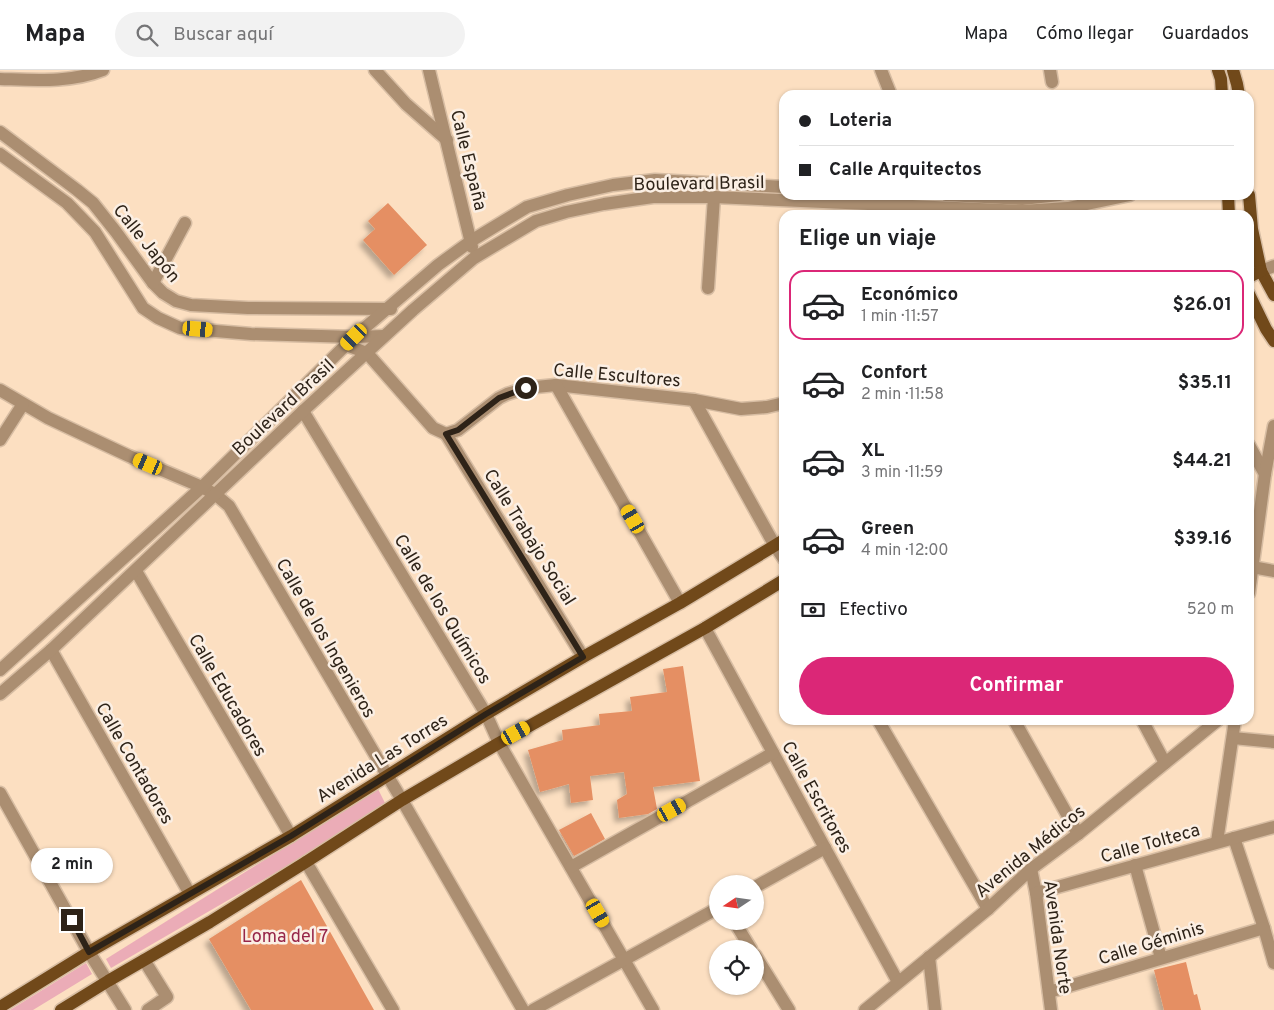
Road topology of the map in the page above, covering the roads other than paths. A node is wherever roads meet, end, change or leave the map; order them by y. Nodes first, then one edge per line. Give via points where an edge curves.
1 (103, 70) edge
2 (374, 70) edge
3 (429, 70) edge
4 (881, 70) edge
5 (1218, 70) edge
6 (1233, 70) edge
7 (0, 79) edge
8 (889, 90) edge
9 (1222, 90) edge
10 (1238, 90) edge
11 (0, 132) edge
12 (447, 140) junction
13 (0, 154) edge
14 (779, 187) edge
15 (714, 197) junction
16 (779, 200) edge
17 (780, 200) edge
18 (1106, 200) edge
19 (1000, 210) edge
20 (1037, 210) edge
21 (185, 223) dead end
22 (1254, 239) edge
23 (470, 241) junction
24 (474, 258) junction
25 (1274, 266) edge
26 (1261, 271) junction
27 (1254, 274) edge
28 (153, 283) junction
29 (1273, 286) edge
30 (708, 288) dead end
31 (1254, 297) edge
32 (1254, 306) edge
33 (388, 309) junction
34 (413, 310) junction
35 (384, 336) junction
36 (350, 341) junction
37 (1274, 341) edge
38 (367, 353) junction
39 (556, 384) junction
40 (0, 390) edge
41 (694, 400) junction
42 (23, 404) junction
43 (779, 405) edge
44 (303, 411) junction
45 (1274, 426) edge
46 (446, 434) junction
47 (0, 440) edge
48 (1254, 454) edge
49 (1265, 474) junction
50 (202, 487) junction
51 (216, 495) junction
52 (779, 543) edge
53 (1254, 553) edge
54 (1254, 567) edge
55 (1274, 570) edge
56 (136, 571) junction
57 (779, 583) edge
58 (680, 603) junction
59 (705, 628) junction
60 (50, 650) junction
61 (583, 657) junction
62 (0, 670) edge
63 (0, 694) edge
64 (486, 714) junction
65 (881, 725) edge
66 (1017, 725) edge
67 (1145, 725) edge
68 (1212, 725) edge
69 (1234, 725) edge
70 (1233, 738) junction
71 (1274, 742) edge
72 (499, 743) junction
73 (773, 753) junction
74 (1165, 763) junction
75 (387, 776) junction
76 (0, 793) edge
77 (402, 800) junction
78 (1274, 827) edge
79 (1078, 834) junction
80 (291, 836) junction
81 (1234, 838) junction
82 (1217, 842) junction
83 (825, 848) junction
84 (306, 862) junction
85 (1135, 865) junction
86 (571, 867) junction
87 (1031, 870) junction
88 (764, 882) edge
89 (1036, 893) junction
90 (190, 894) junction
91 (988, 909) junction
92 (709, 913) edge
93 (1264, 928) junction
94 (89, 952) junction
95 (929, 957) junction
96 (1160, 958) junction
97 (144, 960) junction
98 (625, 960) junction
99 (1274, 963) edge
100 (764, 970) edge
101 (108, 981) junction
102 (898, 982) junction
103 (1049, 992) junction
104 (0, 1007) edge
105 (61, 1010) edge
106 (125, 1010) edge
107 (148, 1010) edge
108 (393, 1010) edge
109 (523, 1010) edge
110 (533, 1010) edge
111 (653, 1010) edge
112 (789, 1010) edge
113 (865, 1010) edge
114 (935, 1010) edge
115 (1051, 1010) edge

1 - 7 street via 55,80
2 - 12 street
3 - 12 street, Calle España
4 - 8 street
5 - 9 main road
6 - 10 main road
11 - 28 street, Calle Japón via 93,203
12 - 23 street, Calle España
13 - 36 street, Calle Japón via 67,203 95,232 143,308 158,318 180,328
14 - 23 street, Boulevard Brasil via 655,180 613,185 527,207
15 - 16 street, Boulevard Brasil
15 - 24 street, Boulevard Brasil via 653,197 566,212 536,221
15 - 30 street
17 - 19 street, Boulevard Brasil
18 - 20 street, Boulevard Brasil
21 - 28 street
22 - 26 main road
23 - 24 street, Calle España
23 - 33 street, Boulevard Brasil
24 - 34 street, Boulevard Brasil
25 - 26 street
26 - 27 main road
26 - 29 main road
28 - 33 street, Calle Japón via 162,293 191,305
29 - 31 main road
32 - 37 main road
33 - 34 street, Calle Japón
33 - 36 street, Boulevard Brasil
34 - 35 street, Boulevard Brasil
35 - 36 street, Calle Japón
35 - 38 street, Boulevard Brasil
36 - 38 street
36 - 50 street, Boulevard Brasil
38 - 44 street, Boulevard Brasil
38 - 46 street via 434,428
39 - 41 street, Calle Escultores
39 - 46 street, Calle Escultores via 507,394 458,430
39 - 58 street
40 - 42 street, Calle de los Ingenieros
41 - 43 street, Calle Escultores via 741,409
41 - 52 street
42 - 47 street
42 - 50 street, Calle de los Ingenieros via 129,456
44 - 51 street, Boulevard Brasil
44 - 64 street, Calle de los Químicos
45 - 49 street
46 - 61 street, Calle Trabajo Social
48 - 49 street
49 - 53 street
50 - 51 street, Calle de los Ingenieros
50 - 62 street, Boulevard Brasil
51 - 56 street, Boulevard Brasil
51 - 75 street, Calle de los Ingenieros via 229,506
52 - 58 main road, Avenida Las Torres
54 - 55 street
56 - 60 street, Boulevard Brasil
56 - 80 street, Calle Educadores
57 - 59 main road
58 - 61 main road, Avenida Las Torres
59 - 72 main road
59 - 73 street, Calle Escritores
60 - 63 street, Boulevard Brasil
60 - 90 street, Calle Contadores
61 - 64 main road, Avenida Las Torres
64 - 72 street, Calle de los Químicos
64 - 75 main road, Avenida Las Torres
65 - 91 street
66 - 79 street
67 - 74 street
68 - 74 street, Avenida Médicos
69 - 70 street
70 - 71 street
70 - 82 street
72 - 77 main road
72 - 86 street, Calle de los Químicos
73 - 83 street, Calle Escritores
73 - 86 street
74 - 79 street, Avenida Médicos
75 - 77 street, Calle de los Ingenieros
75 - 80 main road, Avenida Las Torres
76 - 94 street
77 - 84 main road
77 - 109 street, Calle de los Ingenieros
78 - 81 street, Calle Tolteca
79 - 87 street, Avenida Médicos
80 - 90 main road, Avenida Las Torres
81 - 82 street, Calle Tolteca
81 - 93 street
82 - 85 street, Calle Tolteca
83 - 88 street
83 - 102 street, Calle Escritores
84 - 97 main road
84 - 108 street
85 - 89 street, Calle Tolteca
85 - 96 street
86 - 98 street, Calle de los Químicos
87 - 89 street, Avenida Norte
87 - 91 street, Avenida Médicos
89 - 103 street, Avenida Norte
90 - 94 main road, Avenida Las Torres
91 - 95 street, Avenida Médicos
92 - 98 street
93 - 96 street, Calle Géminis
93 - 99 street
94 - 101 street
94 - 104 main road, Avenida Las Torres
95 - 102 street, Avenida Médicos
95 - 114 street
96 - 103 street, Calle Géminis
97 - 101 main road
97 - 107 street via 166,997
98 - 110 street
98 - 111 street, Calle de los Químicos
100 - 112 street
101 - 105 main road
101 - 106 street
102 - 113 street, Avenida Médicos
103 - 115 street, Avenida Norte

